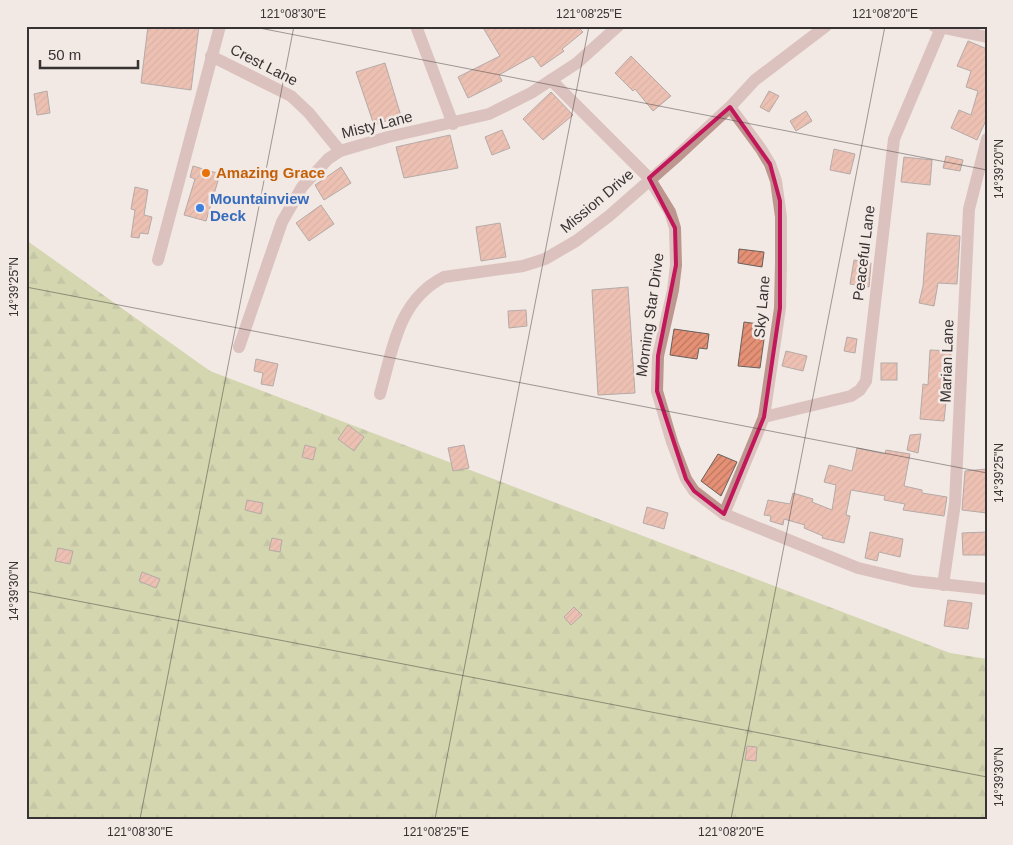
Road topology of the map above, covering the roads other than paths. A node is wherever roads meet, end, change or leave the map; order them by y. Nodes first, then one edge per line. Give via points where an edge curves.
1 (220, 26) edge
2 (416, 26) edge
3 (618, 26) edge
4 (826, 26) edge
5 (937, 27) edge
6 (987, 37) edge
7 (211, 56) junction
8 (551, 80) junction
9 (730, 107) junction
10 (453, 124) junction
11 (987, 139) edge
12 (340, 151) junction
13 (649, 178) junction
14 (158, 260) dead end
15 (239, 347) dead end
16 (380, 394) dead end
17 (764, 417) junction
18 (724, 514) junction
19 (943, 585) junction
20 (987, 589) edge

1 - 7 street
2 - 10 street
3 - 8 street, Misty Lane via 577,63
4 - 9 street, Mission Drive via 755,80
5 - 6 street
5 - 17 street, Peaceful Lane via 894,139 866,381 851,396
7 - 12 street, Crest Lane via 291,96
7 - 14 street
8 - 10 street, Misty Lane via 489,114
8 - 13 street, Morning Star Drive
9 - 13 street, Mission Drive
9 - 17 street, Sky Lane via 770,164 780,201 780,308
10 - 12 street, Misty Lane
11 - 19 street, Marian Lane via 969,209 955,503
12 - 15 street, Misty Lane via 315,171 290,204
13 - 16 street, Mission Drive via 609,216 545,259 501,270 444,277 434,282 416,297 404,315
13 - 18 street, Morning Star Drive via 670,212 676,246 673,290 658,356 657,391 686,479 694,491
17 - 18 street, Sky Lane
18 - 19 street, Morning Star Drive via 858,568
19 - 20 street, Morning Star Drive

